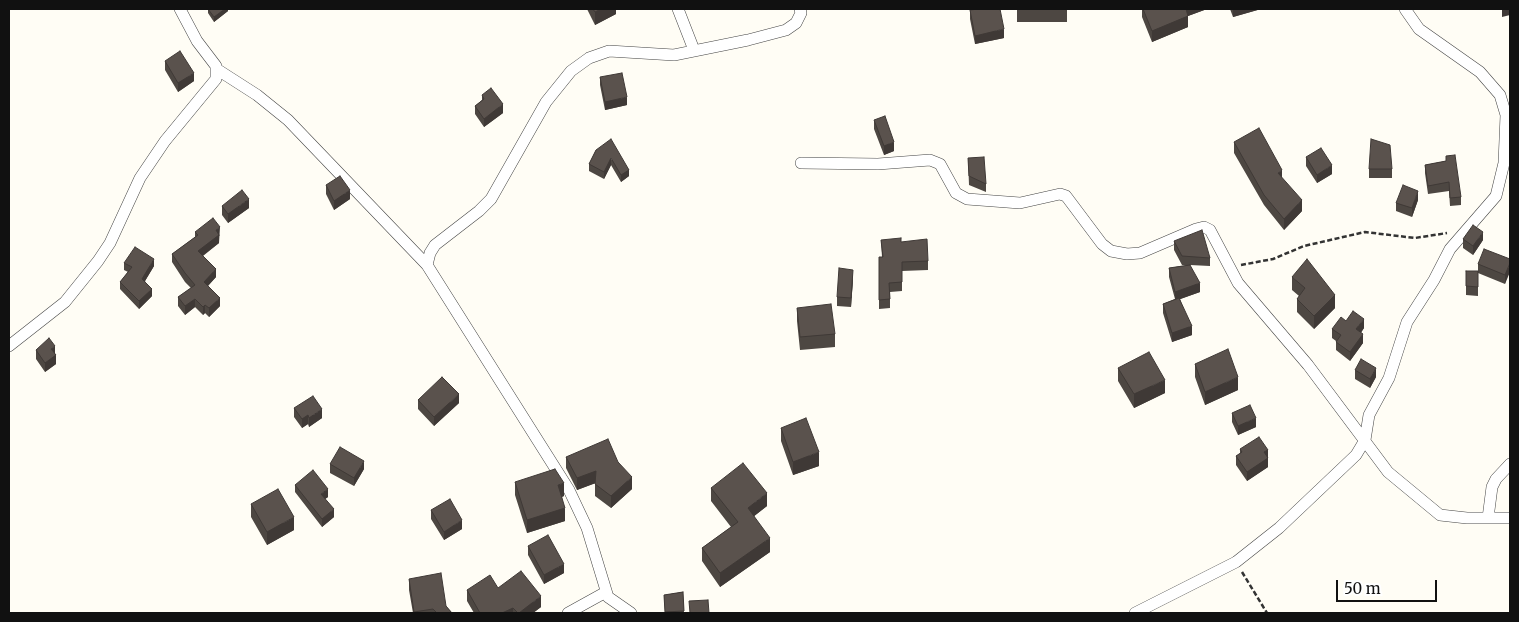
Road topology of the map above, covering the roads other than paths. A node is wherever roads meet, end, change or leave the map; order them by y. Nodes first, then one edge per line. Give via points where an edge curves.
1 (180, 9) edge
2 (678, 9) edge
3 (800, 9) edge
4 (1405, 9) edge
5 (694, 50) junction
6 (218, 70) junction
7 (1507, 144) edge
8 (801, 163) dead end
9 (427, 266) junction
10 (9, 346) edge
11 (1365, 440) junction
12 (1510, 464) edge
13 (1488, 518) junction
14 (1510, 518) edge
15 (606, 592) junction
16 (568, 613) edge
17 (631, 613) edge
18 (1135, 613) edge

1 - 6 street
2 - 5 street
3 - 5 street via 796,23 786,30
4 - 7 street via 1419,29 1490,81 1500,95 1506,115
5 - 9 street via 665,56 609,51 576,66 539,113 490,199 480,211 435,245
6 - 9 street via 288,120
6 - 10 street via 216,79 165,141 140,178 110,243 98,261 65,302
7 - 11 street via 1496,196 1450,249 1407,322 1389,378 1369,415
8 - 11 street via 936,161 956,193 967,199 1020,203 1060,194 1066,196 1102,244 1111,251 1126,254 1140,254 1204,227 1214,236 1238,283 1308,365
9 - 15 street via 569,490 587,528
11 - 13 street via 1388,472 1440,515
11 - 18 street via 1356,455 1279,528 1236,562
12 - 13 street via 1492,487
13 - 14 street
15 - 16 street
15 - 17 street via 608,597

